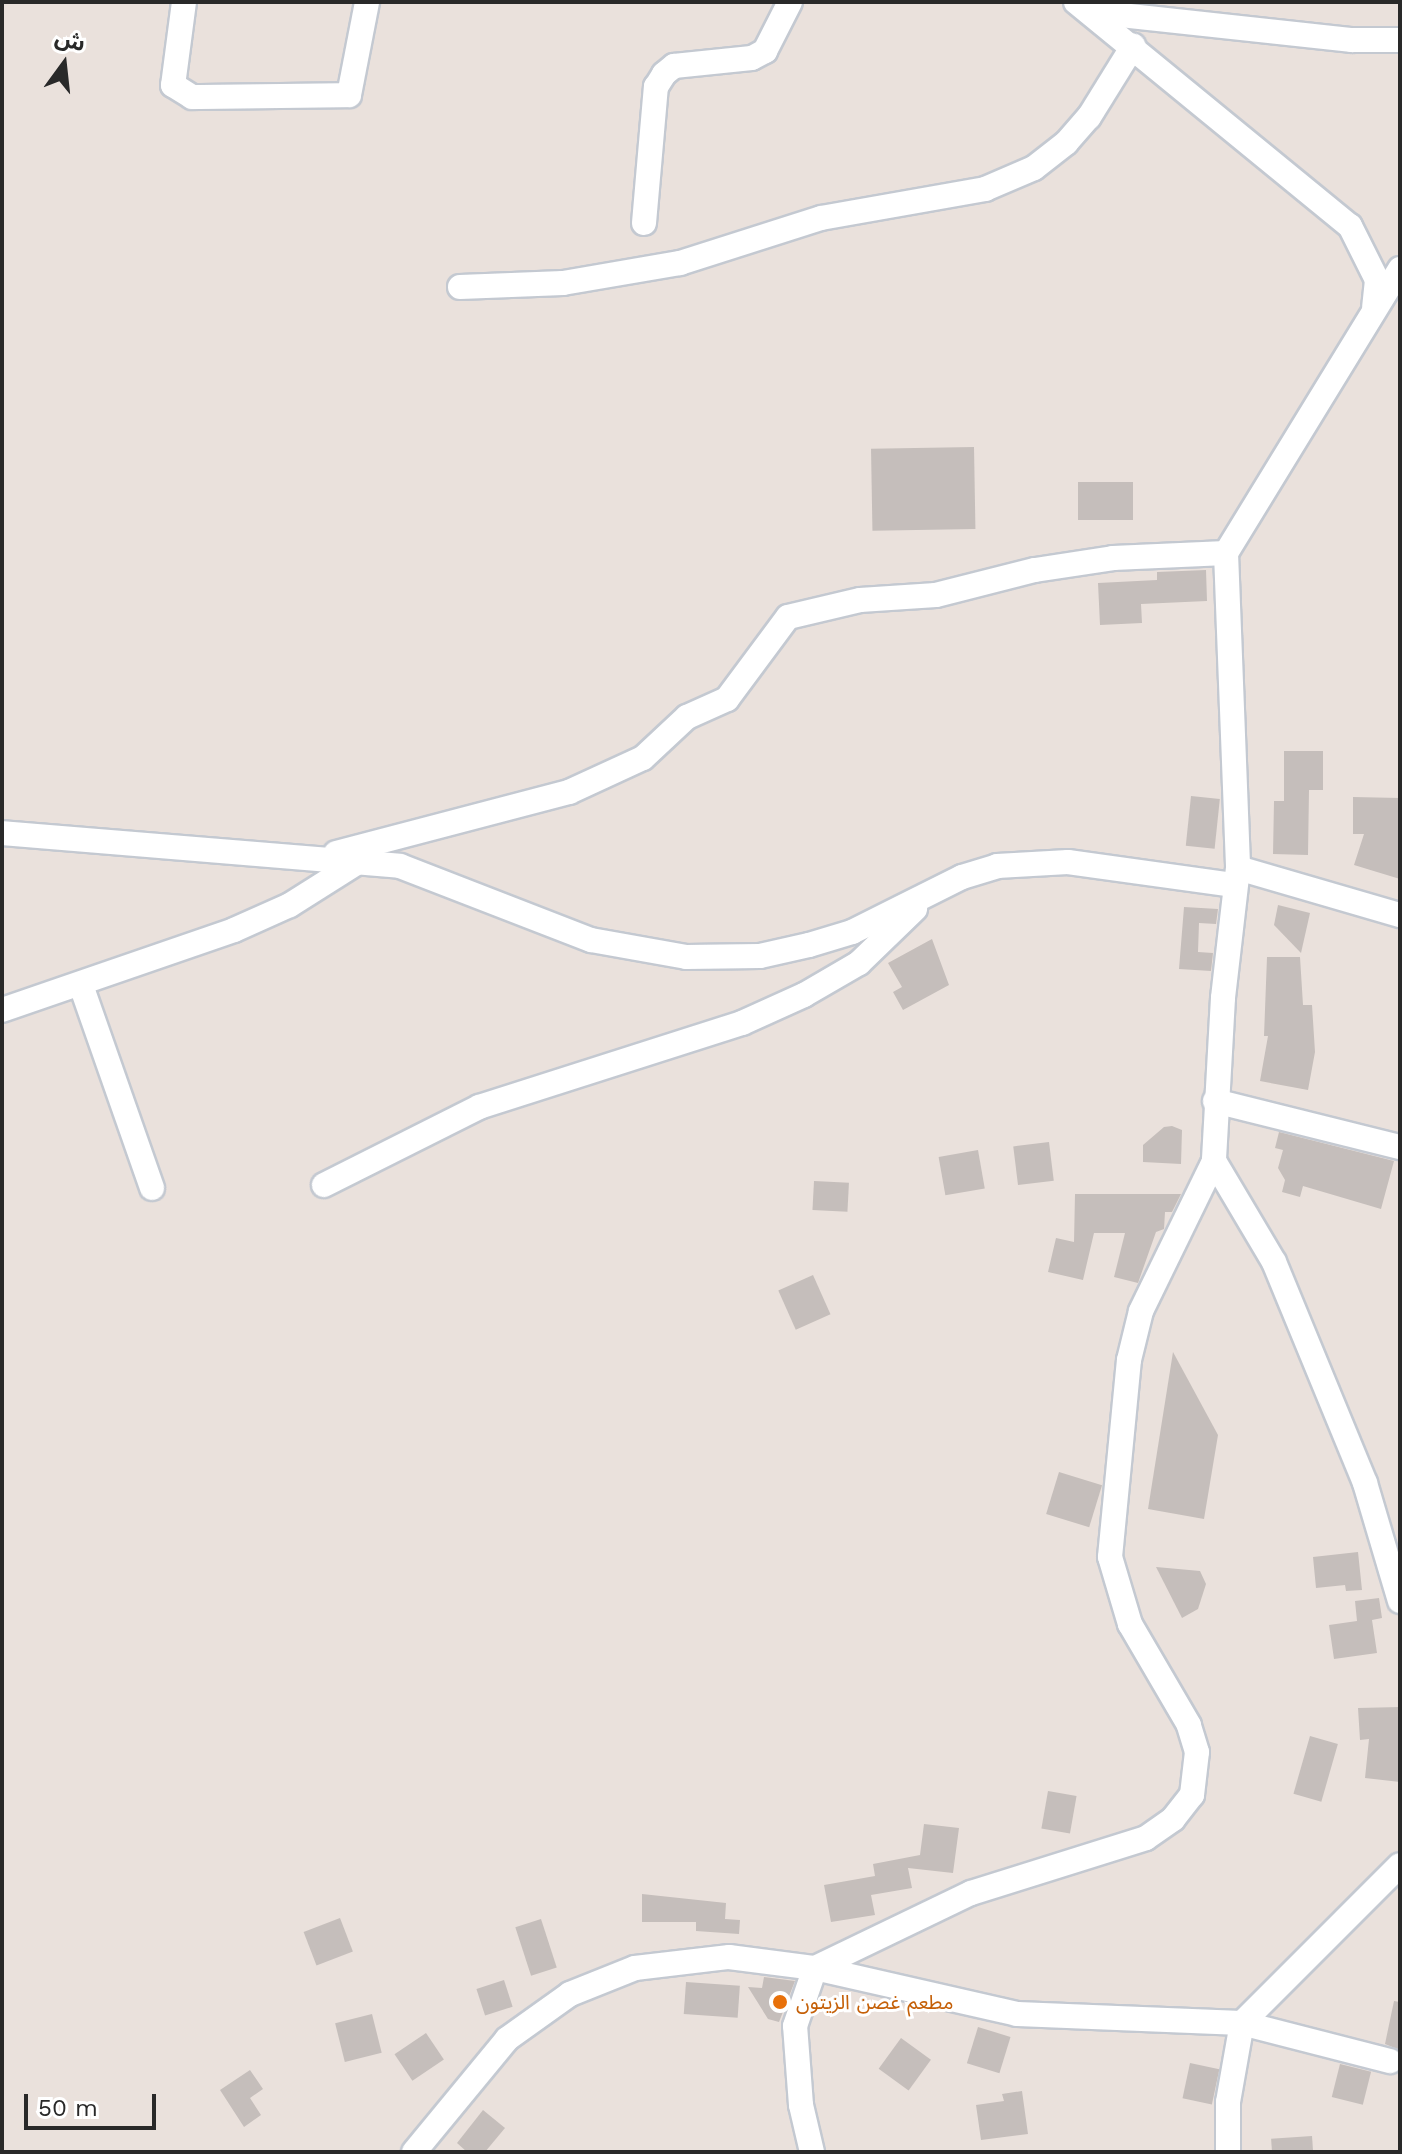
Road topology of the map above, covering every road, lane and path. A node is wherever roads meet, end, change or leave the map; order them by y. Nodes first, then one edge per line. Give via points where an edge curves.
1 (184, 2) edge
2 (367, 2) edge
3 (790, 2) edge
4 (1085, 7) edge
5 (1400, 40) edge
6 (1133, 46) junction
7 (644, 223) dead end
8 (1400, 269) edge
9 (460, 287) dead end
10 (1393, 296) edge
11 (1373, 313) junction
12 (1226, 553) junction
13 (2, 833) edge
14 (318, 858) junction
15 (358, 862) junction
16 (1236, 877) junction
17 (937, 888) junction
18 (1400, 915) edge
19 (81, 985) junction
20 (2, 1010) edge
21 (1215, 1101) junction
22 (1400, 1147) edge
23 (1214, 1161) junction
24 (324, 1185) dead end
25 (152, 1188) dead end
26 (1400, 1601) edge
27 (1400, 1865) edge
28 (815, 1968) junction
29 (1242, 2023) junction
30 (1390, 2061) dead end
31 (414, 2152) edge
32 (812, 2152) edge
33 (1228, 2152) edge

1 - 2 street via 173,85 192,97 349,95
3 - 7 street via 765,51 752,58 674,66 664,74 656,87
4 - 5 street via 1352,40
4 - 6 street
6 - 9 street via 1089,117 1066,143 1034,168 985,189 821,218 680,263 563,283
6 - 11 street via 1350,226 1377,280
8 - 10 street
10 - 11 street
11 - 12 street
12 - 14 street via 1113,558 1035,570 936,595 860,600 799,613 776,628 727,699 687,717 643,758 554,797
12 - 16 street
13 - 14 street
14 - 15 street
15 - 17 street via 400,866 591,940 686,957 760,956 809,945 852,932
15 - 19 street via 290,905 234,930
16 - 17 street via 1068,862 997,866
16 - 18 street
16 - 21 street
17 - 24 street via 859,963 804,995 742,1023 479,1107
19 - 20 street
19 - 25 street
21 - 22 street
21 - 23 street
23 - 26 street via 1274,1262 1365,1483
23 - 28 street via 1141,1311 1129,1360 1110,1557 1130,1624 1189,1725 1197,1752 1192,1795 1173,1819 1146,1838 971,1893
27 - 29 street
28 - 29 street via 1017,2014
28 - 31 street via 729,1957 635,1968 570,1994 507,2039
28 - 32 street via 795,2026 801,2105
29 - 30 street
29 - 33 street via 1228,2102

